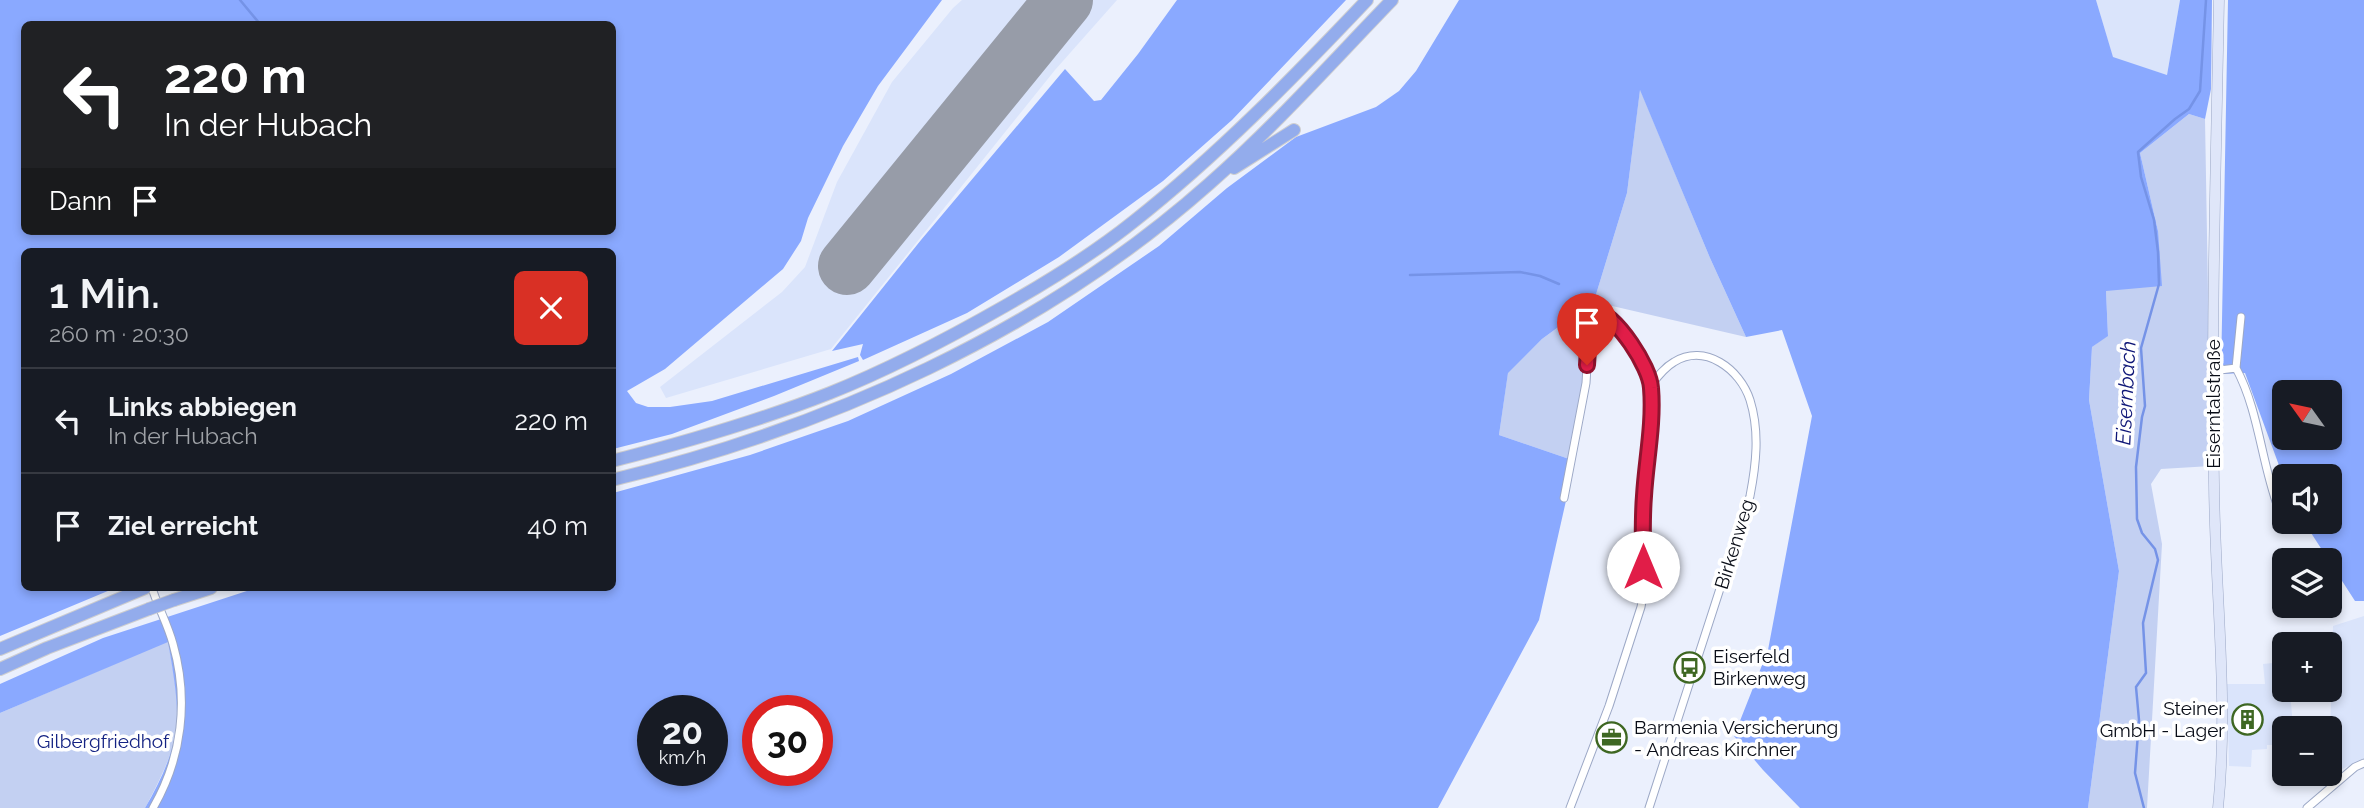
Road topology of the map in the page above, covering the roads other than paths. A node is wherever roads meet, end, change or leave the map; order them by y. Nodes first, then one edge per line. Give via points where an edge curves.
1 (1367, 0) edge
2 (1392, 0) edge
3 (2220, 0) edge
4 (1294, 130) dead end
5 (1208, 186) junction
6 (2241, 317) dead end
7 (2236, 368) junction
8 (2212, 371) junction
9 (1651, 385) junction
10 (616, 460) edge
11 (616, 479) edge
12 (2272, 490) edge
13 (1564, 498) dead end
14 (140, 591) edge
15 (146, 591) edge
16 (202, 591) edge
17 (0, 649) edge
18 (0, 669) edge
19 (2364, 763) edge
20 (153, 808) edge
21 (1570, 808) edge
22 (1648, 808) edge
23 (2218, 808) edge
24 (2307, 808) edge

1 - 10 highway via 1252,119 1194,171 1132,223 1038,288 898,363 831,392 703,437
2 - 5 highway
3 - 8 main road, Eiserntalstraße
4 - 5 highway
5 - 11 highway via 1049,303 906,380 778,431
6 - 7 street
7 - 8 street
7 - 12 street via 2253,406
8 - 23 main road, Eiserntalstraße via 2221,702
9 - 13 street via 1639,356 1617,325 1601,312 1592,314 1586,383
9 - 21 street via 1641,607
9 - 22 street, Birkenweg via 1687,356 1706,356 1726,367 1749,399 1757,462 1750,496
14 - 17 highway
15 - 20 street via 173,644 182,720 179,747
16 - 18 highway, bridge
19 - 24 street

